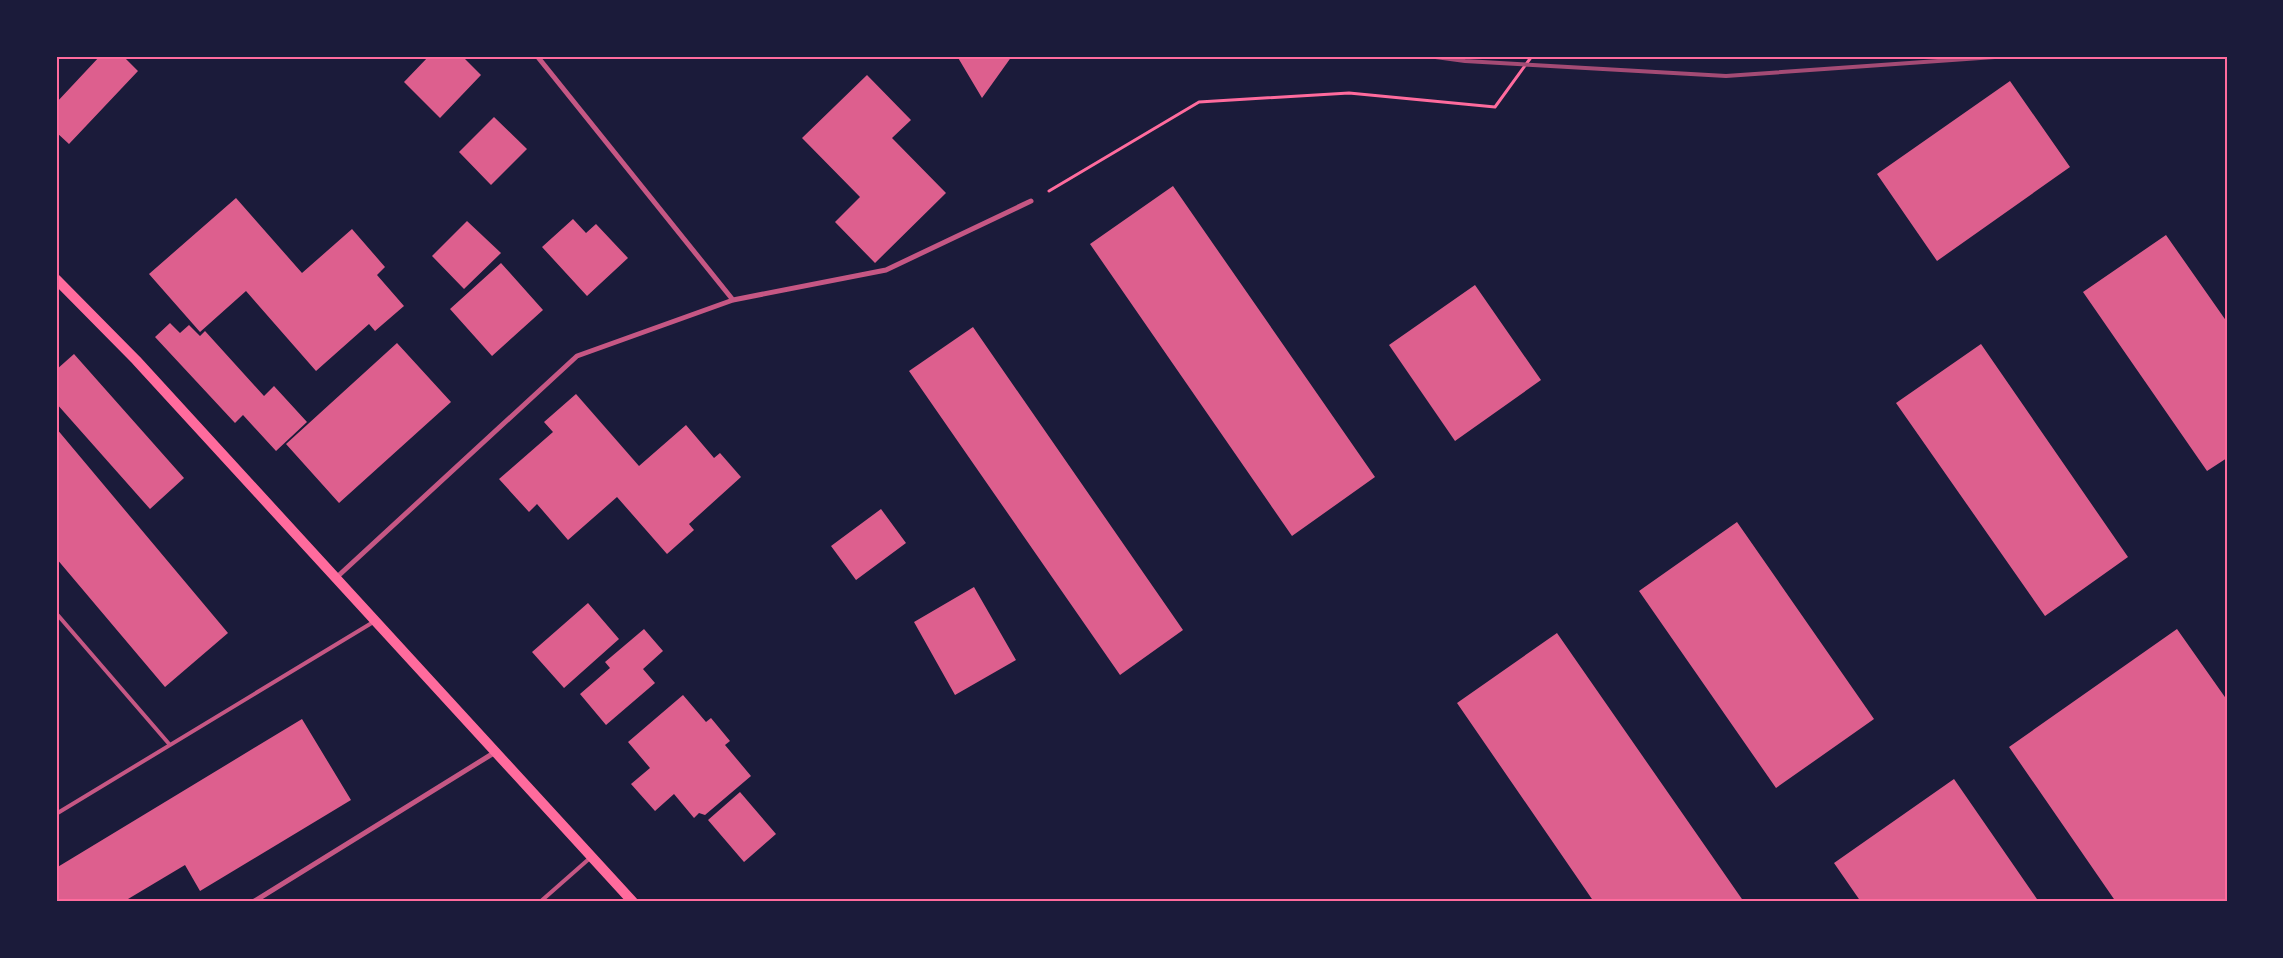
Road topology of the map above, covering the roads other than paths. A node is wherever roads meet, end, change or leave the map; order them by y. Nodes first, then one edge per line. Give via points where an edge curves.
1 (537, 56) edge
2 (1031, 201) road end
3 (56, 279) edge
4 (733, 300) junction
5 (337, 577) junction
6 (56, 613) edge
7 (376, 620) junction
8 (170, 745) junction
9 (497, 751) junction
10 (56, 814) edge
11 (592, 856) junction
12 (253, 902) edge
13 (540, 902) edge
14 (633, 902) edge

1 - 4 street
2 - 4 street via 886,270
3 - 5 main road via 136,360
4 - 5 street via 577,356
5 - 7 main road
6 - 8 lane
7 - 8 lane
7 - 9 main road
8 - 10 lane
9 - 11 main road
9 - 12 street
11 - 13 lane
11 - 14 main road

